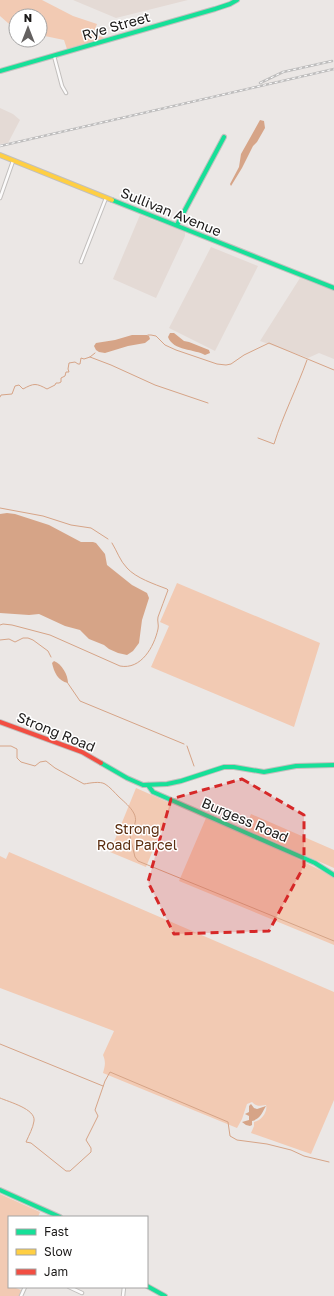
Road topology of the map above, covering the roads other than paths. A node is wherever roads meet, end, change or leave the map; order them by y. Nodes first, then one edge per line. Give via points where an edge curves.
1 (237, 0) edge
2 (54, 56) junction
3 (0, 71) edge
4 (66, 93) dead end
5 (224, 137) dead end
6 (0, 155) edge
7 (14, 161) junction
8 (0, 198) edge
9 (106, 198) junction
10 (177, 225) junction
11 (81, 262) dead end
12 (334, 288) edge
13 (0, 722) edge
14 (334, 765) edge
15 (148, 785) junction
16 (334, 875) edge
17 (0, 1190) edge
18 (58, 1216) edge
19 (148, 1287) edge
20 (71, 1288) edge
21 (82, 1293) dead end
22 (165, 1296) edge

1 - 2 street, Rye Street via 215,9
2 - 3 street, Rye Street
2 - 4 street
5 - 10 street
6 - 7 street, Sullivan Avenue
7 - 8 street
7 - 9 street, Sullivan Avenue
9 - 10 street, Sullivan Avenue
9 - 11 street
10 - 12 street, Sullivan Avenue
13 - 15 street, Strong Road via 88,754 137,782
14 - 15 street, Strong Road via 296,766 264,772 234,766 224,767 181,781
15 - 16 street, Burgess Road via 153,792 315,863
17 - 18 street
19 - 22 street
20 - 21 street

